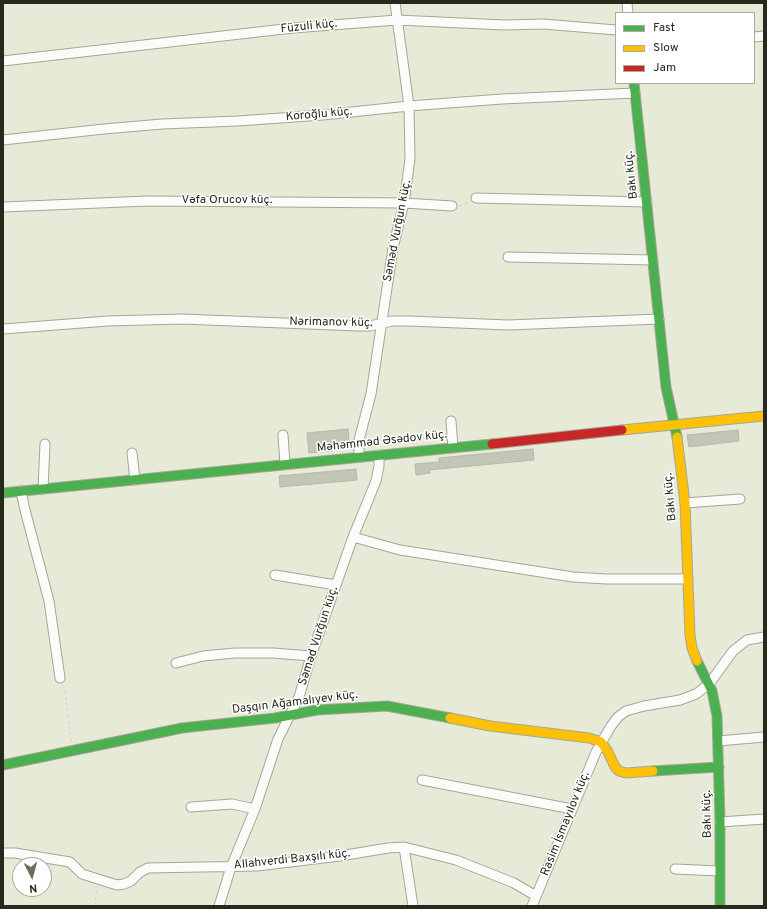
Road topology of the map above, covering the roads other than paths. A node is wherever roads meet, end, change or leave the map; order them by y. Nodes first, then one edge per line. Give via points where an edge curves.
1 (394, 3) edge
2 (397, 20) junction
3 (615, 30) edge
4 (3, 61) edge
5 (634, 84) edge
6 (635, 93) junction
7 (409, 106) junction
8 (3, 140) edge
9 (476, 198) road end
10 (647, 202) junction
11 (404, 203) junction
12 (452, 206) road end
13 (3, 208) edge
14 (508, 258) dead end
15 (653, 260) junction
16 (659, 319) junction
17 (381, 324) junction
18 (3, 329) edge
19 (764, 416) edge
20 (451, 421) dead end
21 (674, 424) junction
22 (283, 435) dead end
23 (45, 444) dead end
24 (453, 447) junction
25 (132, 453) dead end
26 (379, 455) junction
27 (359, 457) junction
28 (285, 464) junction
29 (135, 480) junction
30 (43, 489) junction
31 (21, 491) junction
32 (3, 493) edge
33 (740, 499) dead end
34 (685, 503) junction
35 (352, 537) junction
36 (275, 575) dead end
37 (688, 579) junction
38 (336, 585) junction
39 (764, 636) edge
40 (311, 656) junction
41 (176, 663) dead end
42 (60, 678) road end
43 (709, 684) junction
44 (289, 716) junction
45 (764, 737) edge
46 (718, 741) junction
47 (601, 742) junction
48 (3, 765) edge
49 (719, 767) junction
50 (422, 780) dead end
51 (191, 807) dead end
52 (255, 809) junction
53 (572, 809) junction
54 (764, 819) edge
55 (720, 822) junction
56 (404, 847) junction
57 (3, 853) edge
58 (231, 867) junction
59 (675, 869) dead end
60 (719, 871) junction
61 (536, 896) junction
62 (218, 906) edge
63 (413, 906) edge
64 (532, 906) edge
65 (720, 906) edge

1 - 2 street, Səməd Vurğun küç.
2 - 3 street, Füzuli küç. via 504,25 543,24
2 - 4 street, Füzuli küç. via 293,28
2 - 7 street, Səməd Vurğun küç.
5 - 6 street, Bakı küç.
6 - 7 street, Koroğlu küç.
6 - 10 street, Bakı küç.
7 - 8 street, Koroğlu küç. via 316,116 162,124
7 - 11 street, Səməd Vurğun küç. via 410,159
9 - 10 street
10 - 15 street, Bakı küç.
11 - 12 street, Vəfa Orucov küç.
11 - 13 street, Vəfa Orucov küç. via 147,201
11 - 17 street, Səməd Vurğun küç.
14 - 15 street
15 - 16 street, Bakı küç.
16 - 17 street, Nərimanov küç. via 508,324 392,321
16 - 21 street, Bakı küç. via 666,387
17 - 18 street, Nərimanov küç. via 358,326 182,319 108,321
17 - 27 street, Səməd Vurğun küç. via 371,394 359,440
19 - 21 street, Məhəmməd Əsədov küç.
20 - 24 street
21 - 24 street, Məhəmməd Əsədov küç.
21 - 34 street, Bakı küç.
22 - 28 street
23 - 30 street
24 - 26 street, Məhəmməd Əsədov küç.
25 - 29 street
26 - 27 street, Məhəmməd Əsədov küç.
26 - 35 street, Səməd Vurğun küç. via 376,481
27 - 28 street, Məhəmməd Əsədov küç.
28 - 29 street, Məhəmməd Əsədov küç.
29 - 30 street, Məhəmməd Əsədov küç.
30 - 31 street, Məhəmməd Əsədov küç.
31 - 32 street, Məhəmməd Əsədov küç.
31 - 42 street via 49,601
33 - 34 street
34 - 37 street, Bakı küç.
35 - 37 street via 400,550 573,577
35 - 38 street, Səməd Vurğun küç.
36 - 38 street
37 - 43 street, Bakı küç. via 692,648
38 - 40 street, Səməd Vurğun küç.
39 - 43 street, Rasim İsmayılov küç. via 747,640 733,651
40 - 41 street via 235,653 203,656
40 - 44 street, Səməd Vurğun küç. via 299,697
43 - 46 street, Bakı küç. via 716,710
43 - 47 street, Rasim İsmayılov küç. via 696,694 680,700 626,711 618,717
44 - 47 street, Daşqın Ağamalıyev küç. via 317,710 386,706 490,726 589,738
44 - 48 street, Daşqın Ağamalıyev küç. via 182,728
44 - 52 street, Səməd Vurğun küç. via 278,739
45 - 46 street
46 - 49 street, Bakı küç.
47 - 49 street via 615,767 626,773
47 - 53 street, Rasim İsmayılov küç.
49 - 55 street, Bakı küç.
50 - 53 street
51 - 52 street via 232,804
52 - 58 street, Səməd Vurğun küç.
53 - 61 street, Rasim İsmayılov küç.
54 - 55 street
55 - 60 street, Bakı küç.
56 - 58 street, Allahverdi Baxşılı küç. via 285,863
56 - 61 street, Allahverdi Baxşılı küç. via 456,860 514,883
56 - 63 street
57 - 58 street, Allahverdi Baxşılı küç. via 70,862 82,874 117,885 131,881 148,868
58 - 62 street, Səməd Vurğun küç.
59 - 60 street
60 - 65 street, Bakı küç.
61 - 64 street, Rasim İsmayılov küç.

